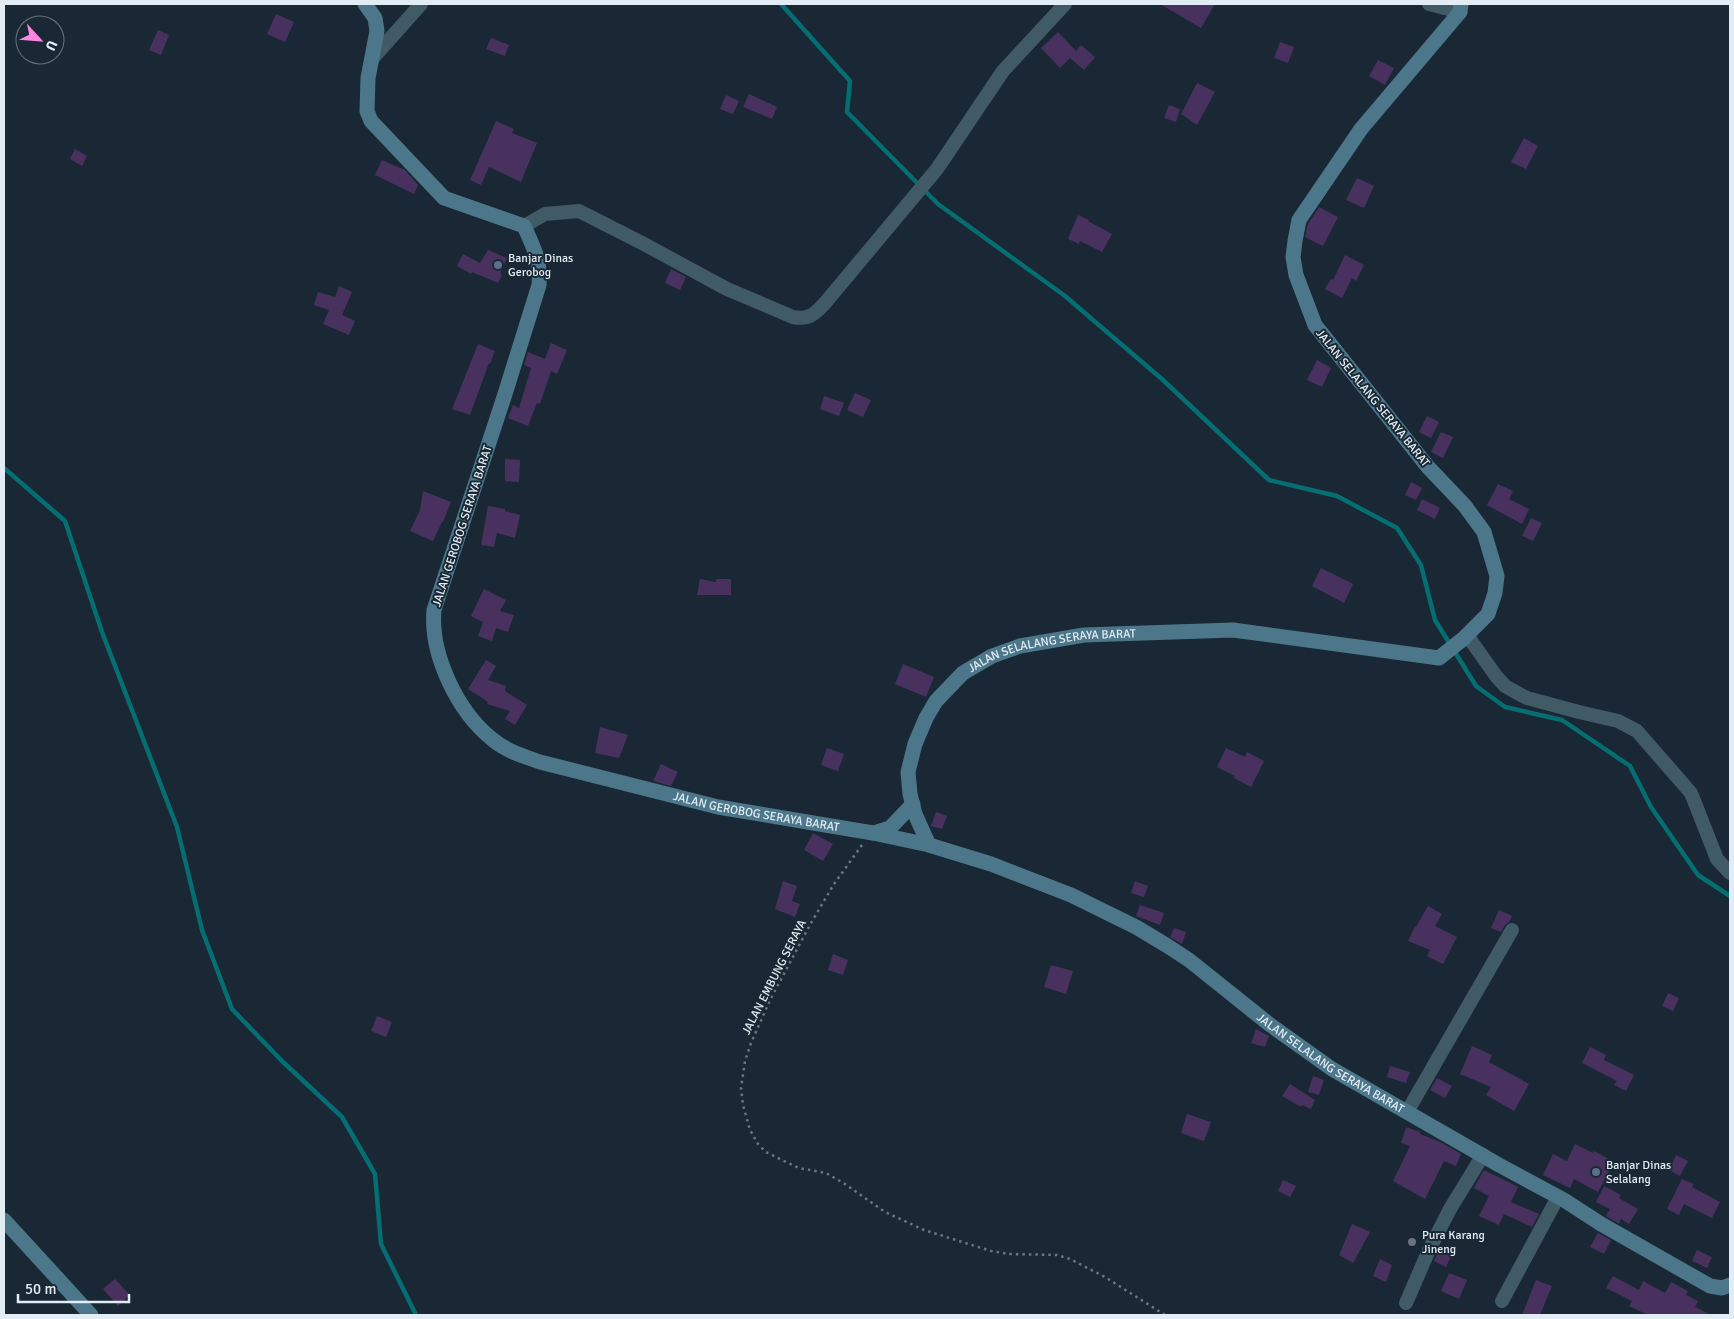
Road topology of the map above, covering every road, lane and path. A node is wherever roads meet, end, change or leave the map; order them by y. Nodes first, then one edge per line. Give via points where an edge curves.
1 (365, 4) edge
2 (421, 4) edge
3 (1065, 4) edge
4 (1429, 4) edge
5 (1461, 8) edge
6 (372, 59) junction
7 (524, 226) junction
8 (1465, 637) junction
9 (913, 804) junction
10 (873, 833) junction
11 (929, 845) junction
12 (1730, 873) edge
13 (1512, 930) dead end
14 (1407, 1112) junction
15 (1483, 1155) junction
16 (1558, 1197) junction
17 (4, 1220) edge
18 (1730, 1285) edge
19 (1502, 1301) dead end
20 (1406, 1303) dead end
21 (91, 1315) edge
22 (1165, 1315) edge

1 - 6 street via 375,18 377,31
2 - 6 street
3 - 7 street via 1003,72 936,169 812,317 793,317 727,288 579,211 545,214
4 - 5 street
5 - 8 street, JALAN SELALANG SERAYA BARAT via 1361,129 1299,220 1293,257 1296,275 1315,325 1428,468 1465,506 1484,532 1497,576 1495,593 1488,614
6 - 7 street via 367,100 371,121 444,198
7 - 10 street, JALAN GEROBOG SERAYA BARAT via 537,255 539,286 434,610 433,623 444,671 465,710 492,740 527,758 718,807
8 - 9 street, JALAN SELALANG SERAYA BARAT via 1439,658 1233,630 1084,635 1020,646 992,656 963,673 936,701 915,744 908,772
8 - 12 street via 1496,676 1512,690 1536,700 1618,721 1637,731 1691,793 1717,859
9 - 10 street via 890,828
9 - 11 street, JALAN SELALANG SERAYA BARAT
10 - 11 street, JALAN SELALANG SERAYA BARAT
10 - 22 path, JALAN EMBUNG SERAYA via 834,884 783,975 751,1043 741,1088 750,1130 758,1144 766,1152 799,1168 826,1174 885,1212 924,1230 991,1251 1058,1255 1070,1259
11 - 14 street, JALAN SELALANG SERAYA BARAT via 1000,867 1071,895 1136,927 1189,960 1332,1069
13 - 14 street
14 - 15 street, JALAN SELALANG SERAYA BARAT
15 - 16 street, JALAN SELALANG SERAYA BARAT
15 - 20 street via 1450,1209
16 - 18 street, JALAN SELALANG SERAYA BARAT via 1710,1286 1722,1288
16 - 19 street
17 - 21 street

